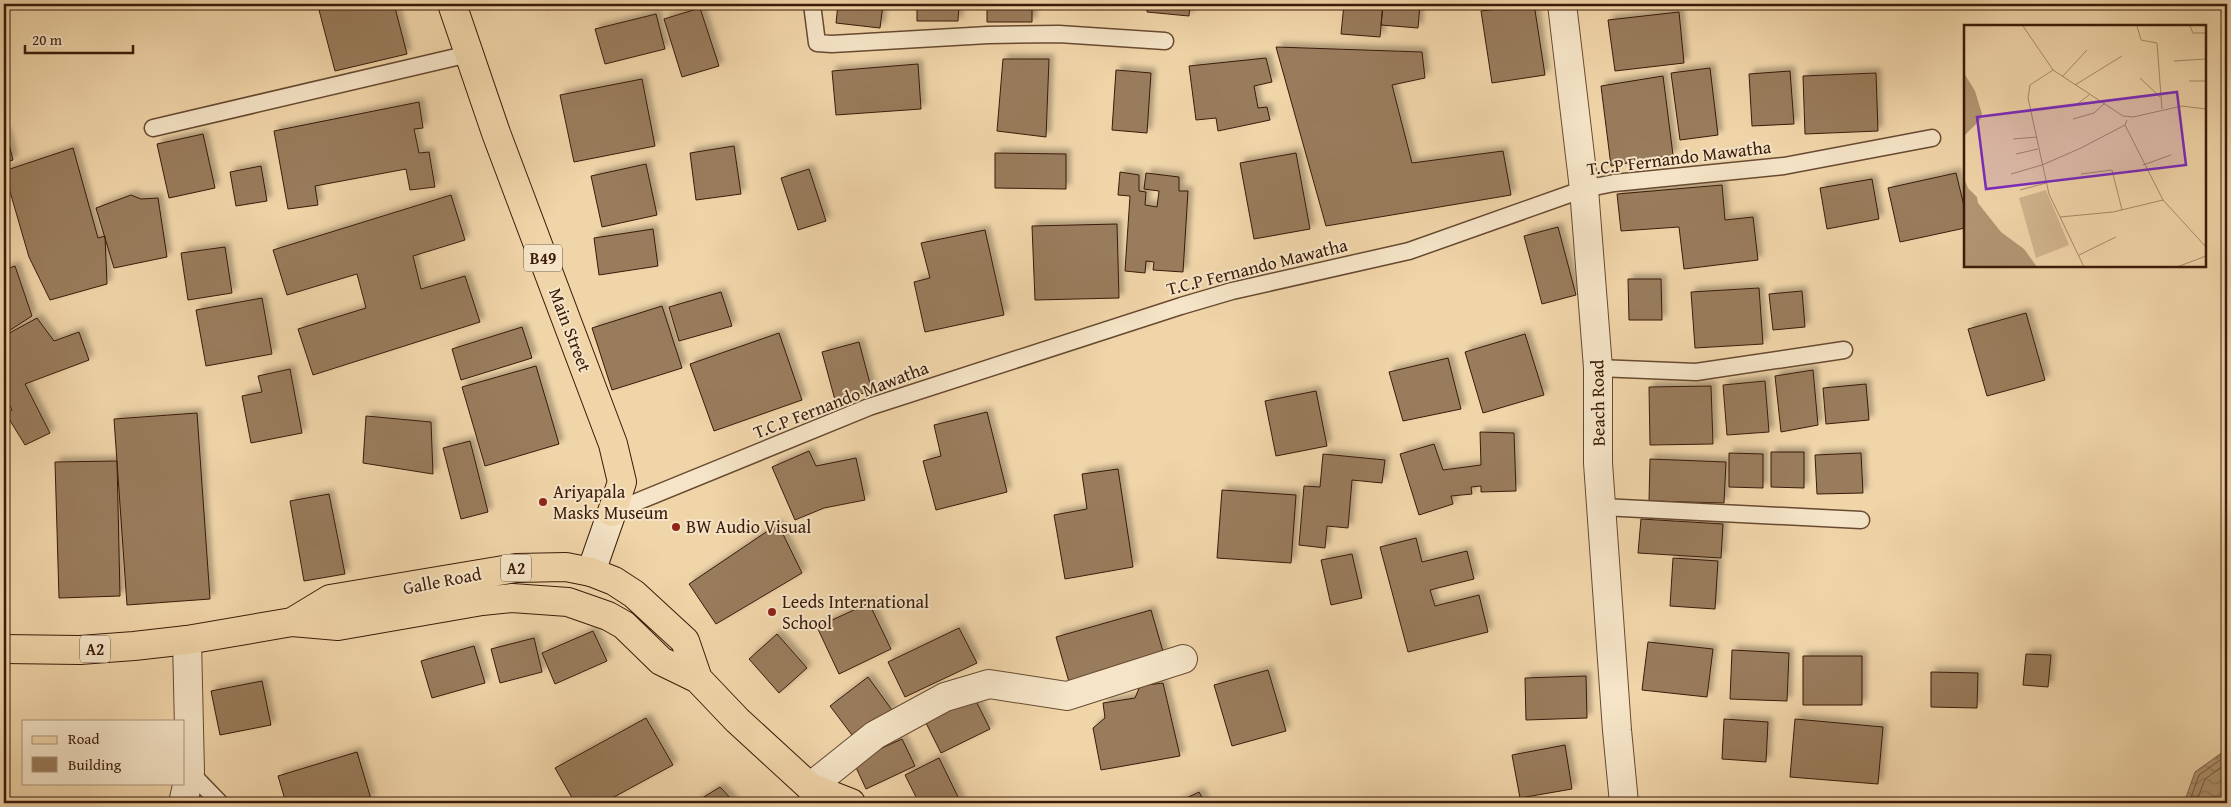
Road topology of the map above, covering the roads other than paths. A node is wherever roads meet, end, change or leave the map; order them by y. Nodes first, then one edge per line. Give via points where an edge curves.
1 (452, 4) edge
2 (812, 4) edge
3 (1562, 4) edge
4 (1165, 40) dead end
5 (469, 54) junction
6 (153, 128) dead end
7 (1932, 138) dead end
8 (1584, 189) junction
9 (1844, 350) dead end
10 (1598, 368) junction
11 (1602, 507) junction
12 (612, 512) junction
13 (1861, 520) dead end
14 (591, 572) junction
15 (292, 622) junction
16 (187, 640) junction
17 (4, 650) edge
18 (1183, 659) dead end
19 (698, 679) junction
20 (190, 772) junction
21 (810, 787) junction
22 (183, 803) edge
23 (220, 803) edge
24 (851, 803) edge
25 (1624, 803) edge

1 - 5 main road, Main Street / B49
2 - 4 lane via 817,43 1041,34
3 - 8 street, Beach Road
5 - 6 lane
5 - 12 main road, Main Street / B49 via 613,444 622,482
7 - 8 lane, T.C.P Fernando Mawatha via 1784,166 1614,183
8 - 10 street, Beach Road
8 - 12 lane, T.C.P Fernando Mawatha via 1408,251 1232,291 868,407
9 - 10 lane via 1696,372
10 - 11 street, Beach Road via 1598,462
11 - 13 lane
11 - 25 street, Beach Road via 1616,730
12 - 14 street, Main Street
14 - 15 main road, Galle Road / A2 via 540,566 474,574 330,599
14 - 19 main road, Galle Road / A2 via 634,594 684,641
15 - 16 main road, Galle Road / A2
15 - 19 main road, Galle Road / A2 via 338,626 482,601 542,598 568,602 608,616 624,625 660,661
16 - 17 main road, Galle Road / A2 via 80,650
16 - 20 street
18 - 21 street via 1067,696 988,684 944,697 875,736
19 - 21 main road, Galle Road / A2
20 - 22 street
20 - 23 lane
21 - 24 main road, Galle Road / A2

